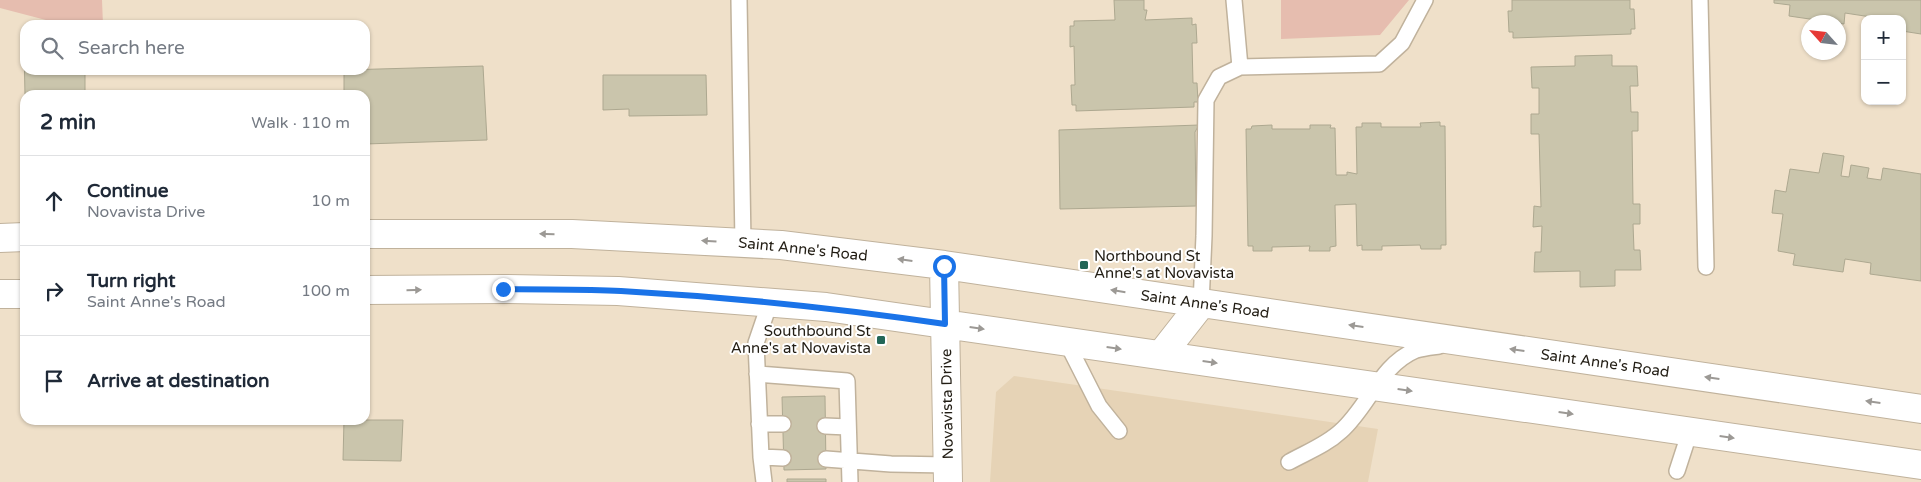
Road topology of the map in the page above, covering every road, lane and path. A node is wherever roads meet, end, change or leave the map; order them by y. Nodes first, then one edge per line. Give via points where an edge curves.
1 (739, 0) edge
2 (1234, 0) edge
3 (1425, 0) edge
4 (1700, 0) edge
5 (1240, 67) junction
6 (370, 234) edge
7 (20, 237) edge
8 (0, 238) edge
9 (743, 243) junction
10 (944, 266) junction
11 (1706, 267) dead end
12 (370, 290) edge
13 (0, 294) edge
14 (20, 294) edge
15 (770, 302) junction
16 (1201, 304) junction
17 (945, 324) junction
18 (1066, 341) junction
19 (1468, 342) junction
20 (1162, 355) junction
21 (757, 374) junction
22 (1376, 386) junction
23 (1921, 409) edge
24 (759, 424) junction
25 (783, 424) dead end
26 (825, 426) dead end
27 (848, 427) junction
28 (1119, 431) dead end
29 (1690, 431) junction
30 (761, 457) junction
31 (783, 458) dead end
32 (826, 459) dead end
33 (849, 462) junction
34 (1289, 462) dead end
35 (1921, 465) edge
36 (1677, 471) dead end
37 (948, 473) edge
38 (764, 482) edge
39 (850, 482) edge

1 - 9 lane
2 - 5 lane
3 - 5 lane via 1402,43 1380,64
4 - 11 lane
5 - 16 lane via 1219,77 1206,100
9 -> 6 main road, Saint Anne's Road via 572,234
7 - 8 main road
10 -> 9 main road, Saint Anne's Road
16 -> 10 main road, Saint Anne's Road
10 - 17 main road, Novavista Drive
12 -> 15 main road via 618,291
13 - 14 main road
15 - 17 main road
15 - 21 lane via 756,343
19 -> 16 main road, Saint Anne's Road
16 - 20 main road
17 -> 18 main road
17 - 37 main road, Novavista Drive
18 -> 20 main road
18 - 28 lane via 1099,406
19 - 22 lane via 1418,350 1402,358
23 -> 19 main road, Saint Anne's Road
20 -> 22 main road
21 - 24 lane
21 - 27 lane via 847,381
22 -> 29 main road
22 - 34 lane via 1343,430 1326,443
24 - 25 lane
24 - 30 lane
26 - 27 lane
27 - 33 lane
29 -> 35 main road
29 - 36 lane
30 - 31 lane
30 - 38 lane
32 - 33 lane
33 - 37 lane via 891,464
33 - 39 lane

